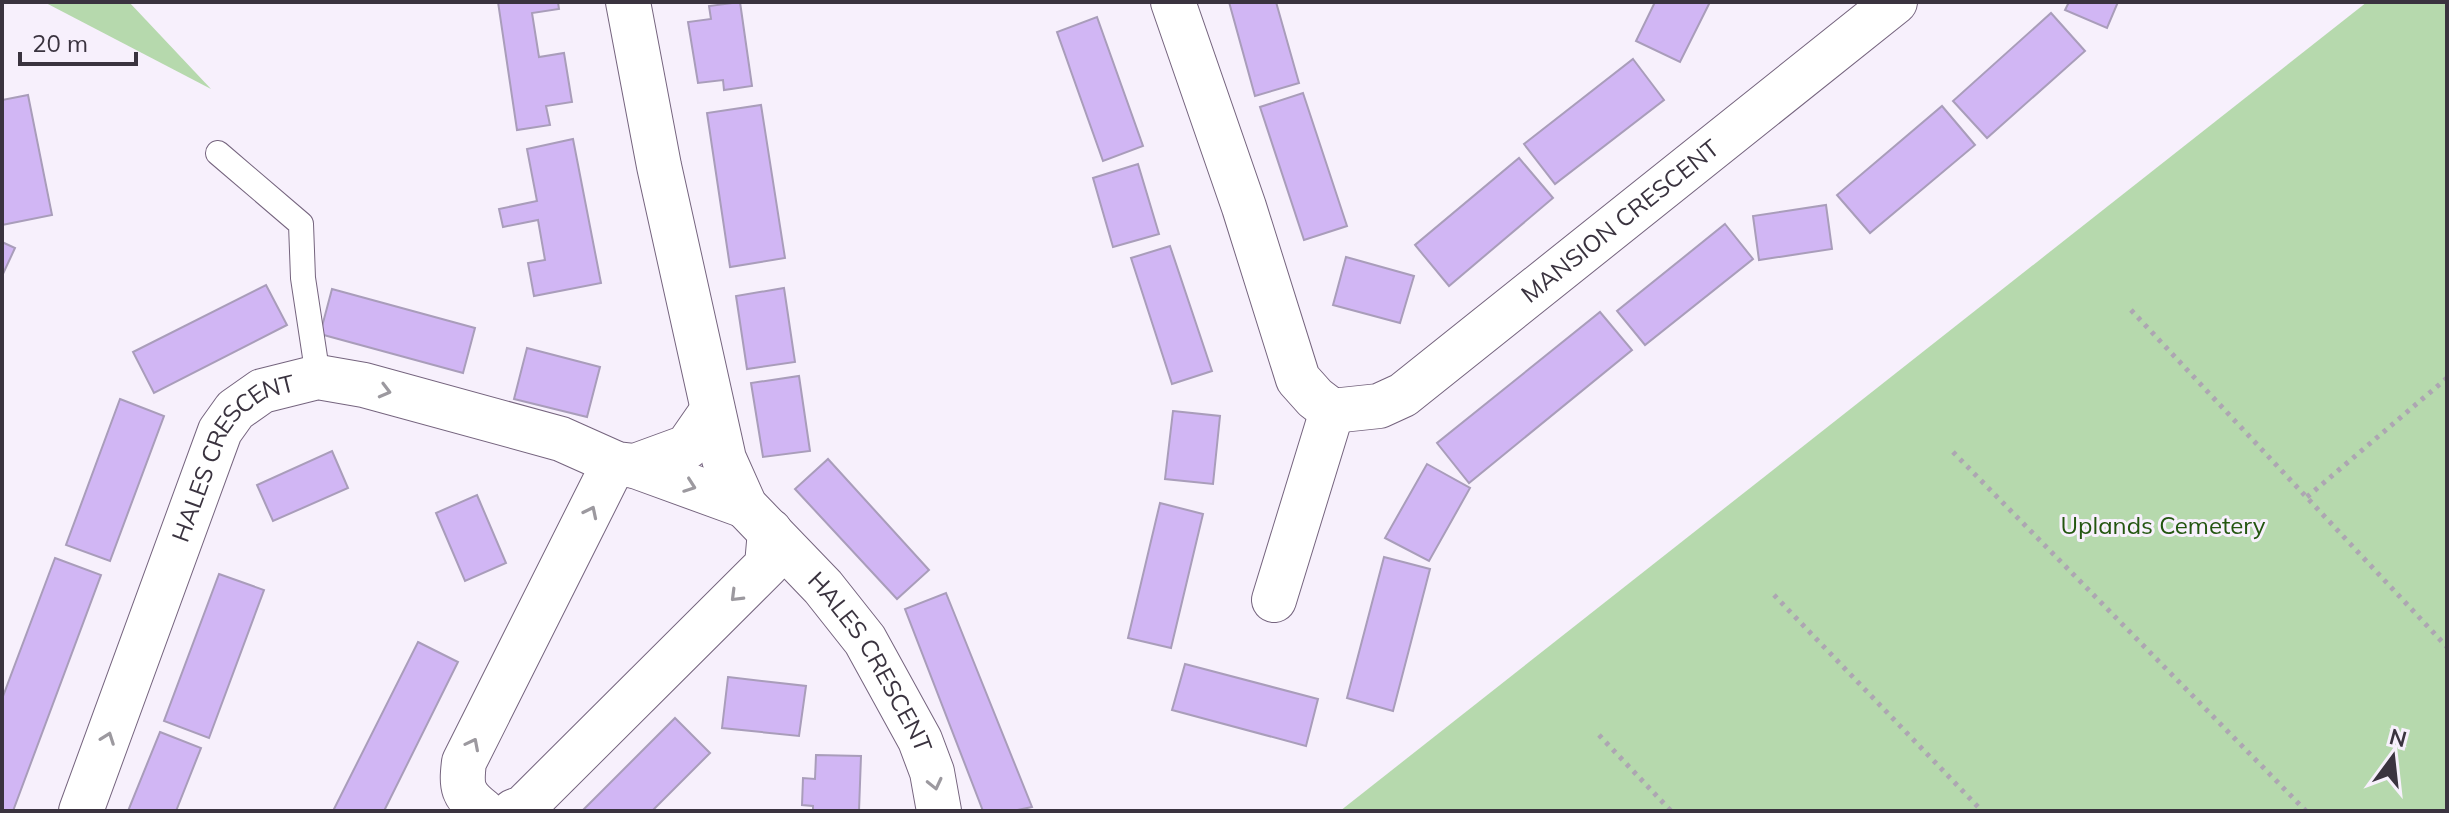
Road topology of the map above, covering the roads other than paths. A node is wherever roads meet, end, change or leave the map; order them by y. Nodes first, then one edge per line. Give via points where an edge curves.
1 (628, 2) edge
2 (1173, 2) edge
3 (1895, 2) edge
4 (218, 153) dead end
5 (318, 377) junction
6 (712, 411) junction
7 (1332, 411) junction
8 (626, 465) junction
9 (757, 518) junction
10 (1274, 600) dead end
11 (81, 811) edge
12 (483, 811) edge
13 (514, 811) edge
14 (939, 811) edge

1 - 6 street, HALES CRESCENT
2 - 7 street via 1298,379
3 - 7 street, MANSION CRESCENT via 1403,395 1379,406
4 - 5 lane via 301,224
5 -> 8 street, HALES CRESCENT via 561,439
11 -> 5 street, HALES CRESCENT via 220,431 235,410 262,391
6 - 8 street via 687,447
6 - 9 street, HALES CRESCENT via 724,459
7 - 10 street
8 -> 9 street, HALES CRESCENT
12 -> 8 street via 468,799 462,783 464,762 609,473
9 -> 13 street via 767,565 523,808
9 -> 14 street, HALES CRESCENT via 865,640 920,740

